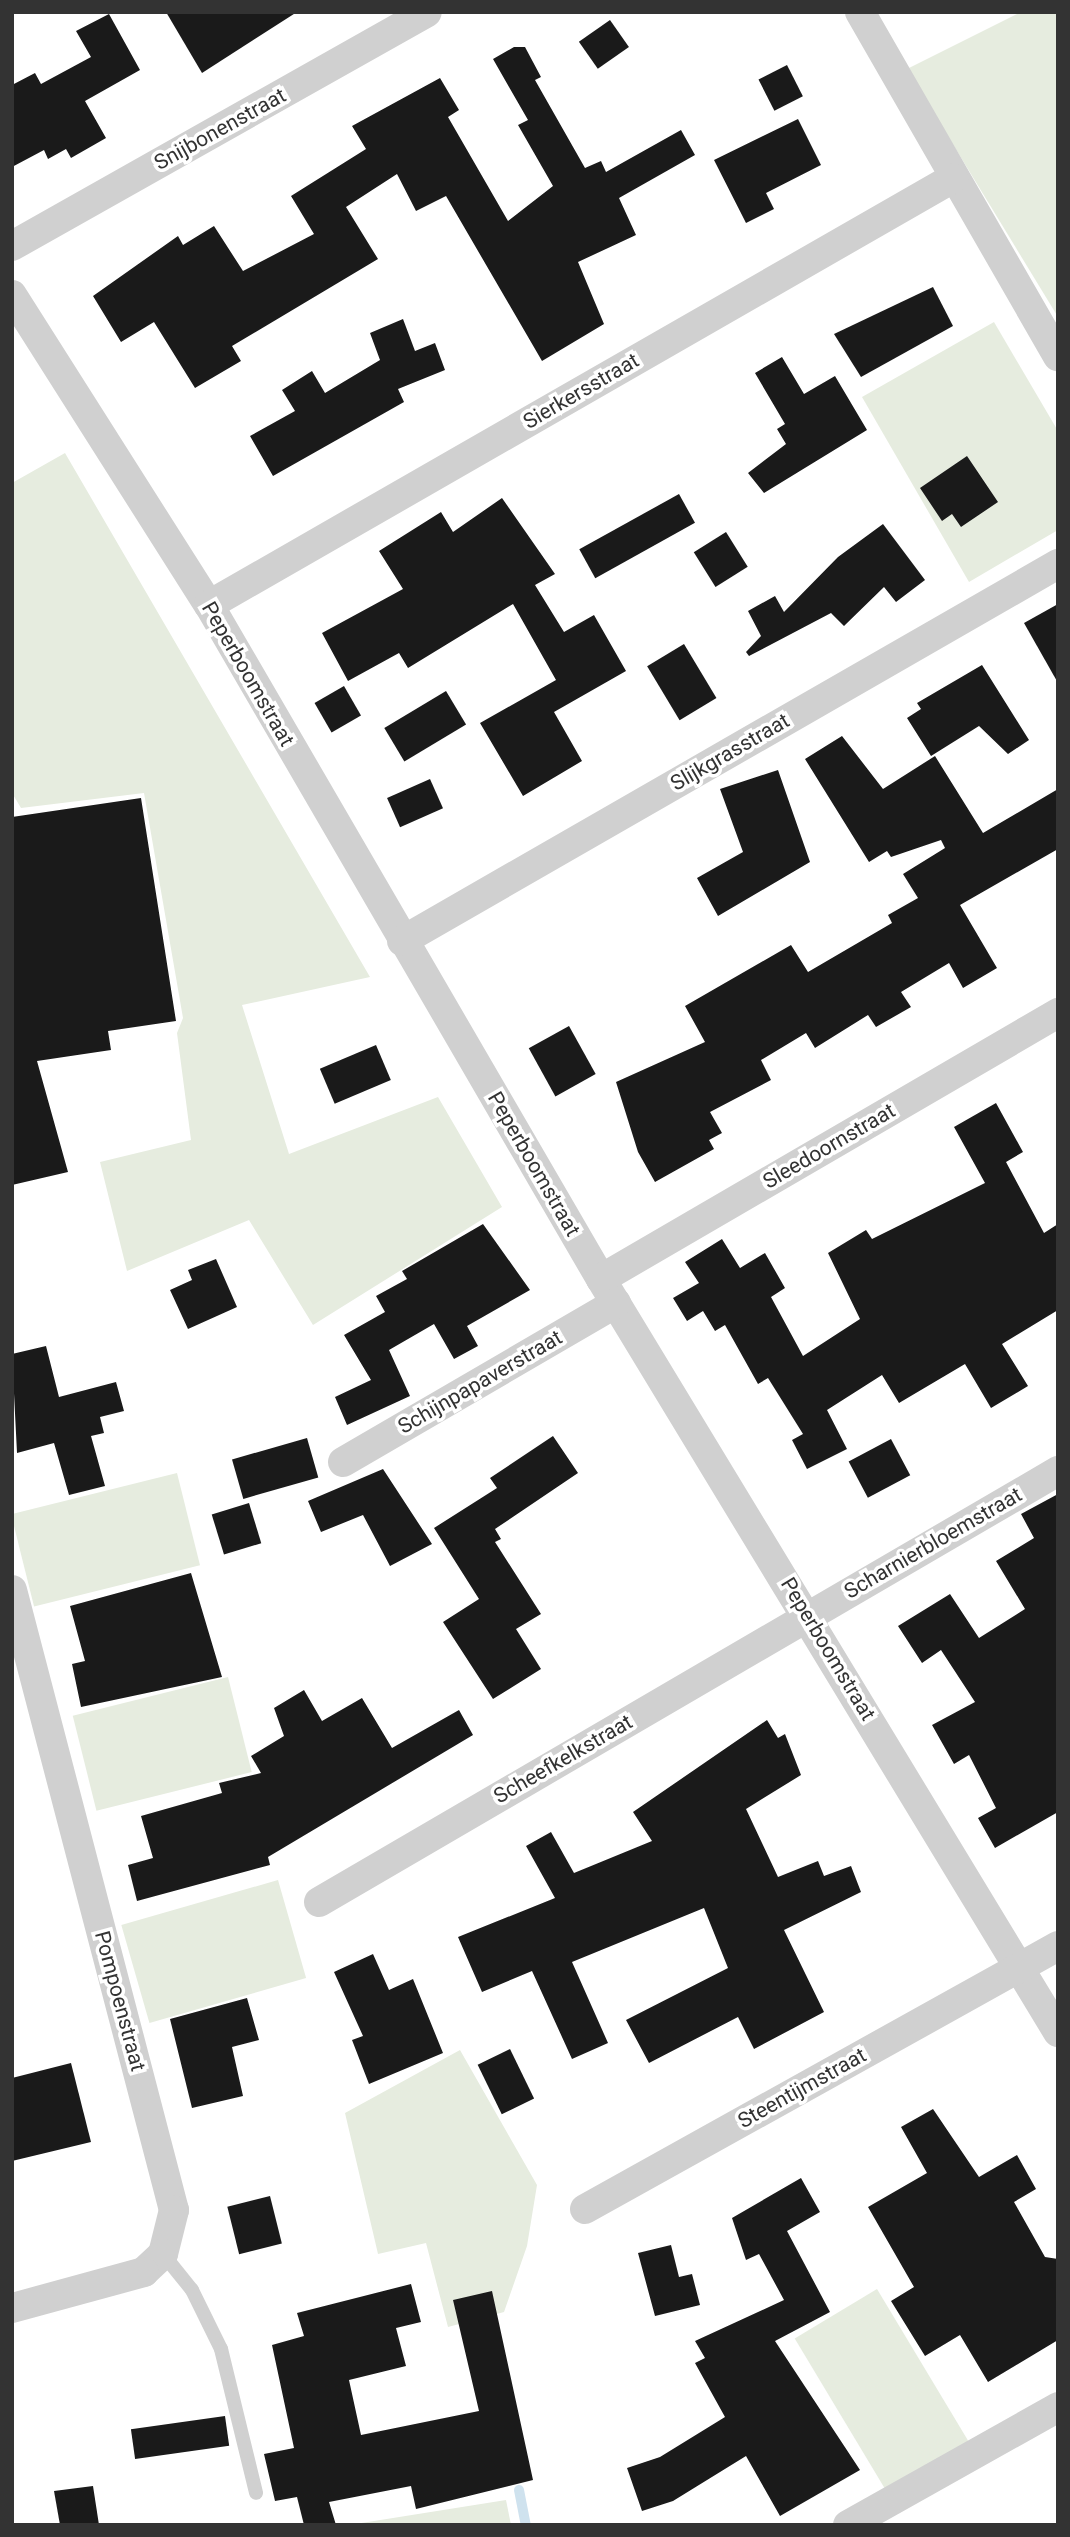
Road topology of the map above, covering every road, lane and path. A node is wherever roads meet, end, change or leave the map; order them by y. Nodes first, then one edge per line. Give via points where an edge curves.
1 (428, 12) edge
2 (860, 12) edge
3 (953, 178) junction
4 (12, 246) edge
5 (12, 295) edge
6 (1058, 356) edge
7 (1058, 564) edge
8 (209, 605) junction
9 (402, 941) junction
10 (1058, 1013) edge
11 (609, 1291) junction
12 (343, 1462) dead end
13 (1058, 1471) edge
14 (12, 1590) edge
15 (808, 1615) junction
16 (319, 1902) dead end
17 (1058, 1946) edge
18 (1019, 1968) junction
19 (1058, 2032) edge
20 (585, 2209) dead end
21 (163, 2254) junction
22 (12, 2308) edge
23 (1058, 2407) edge
24 (256, 2493) dead end
25 (848, 2525) edge

1 - 4 street, Snijbonenstraat
2 - 3 street
3 - 6 street
3 - 8 street, Sierkersstraat
5 - 8 street, Peperboomstraat
7 - 9 street, Slijkgrasstraat
8 - 9 street, Peperboomstraat
9 - 11 street, Peperboomstraat
10 - 11 street, Sleedoornstraat
11 - 12 street, Schijnpapaverstraat
11 - 15 street, Peperboomstraat
13 - 15 street, Scharnierbloemstraat
14 - 21 street, Pompoenstraat via 174,2210
15 - 16 street, Scheefkelkstraat
15 - 18 street, Peperboomstraat
17 - 18 street, Steentijmstraat
18 - 19 street, Peperboomstraat
18 - 20 street, Steentijmstraat
21 - 22 street via 144,2272
21 - 24 lane via 192,2290 221,2349
23 - 25 street

